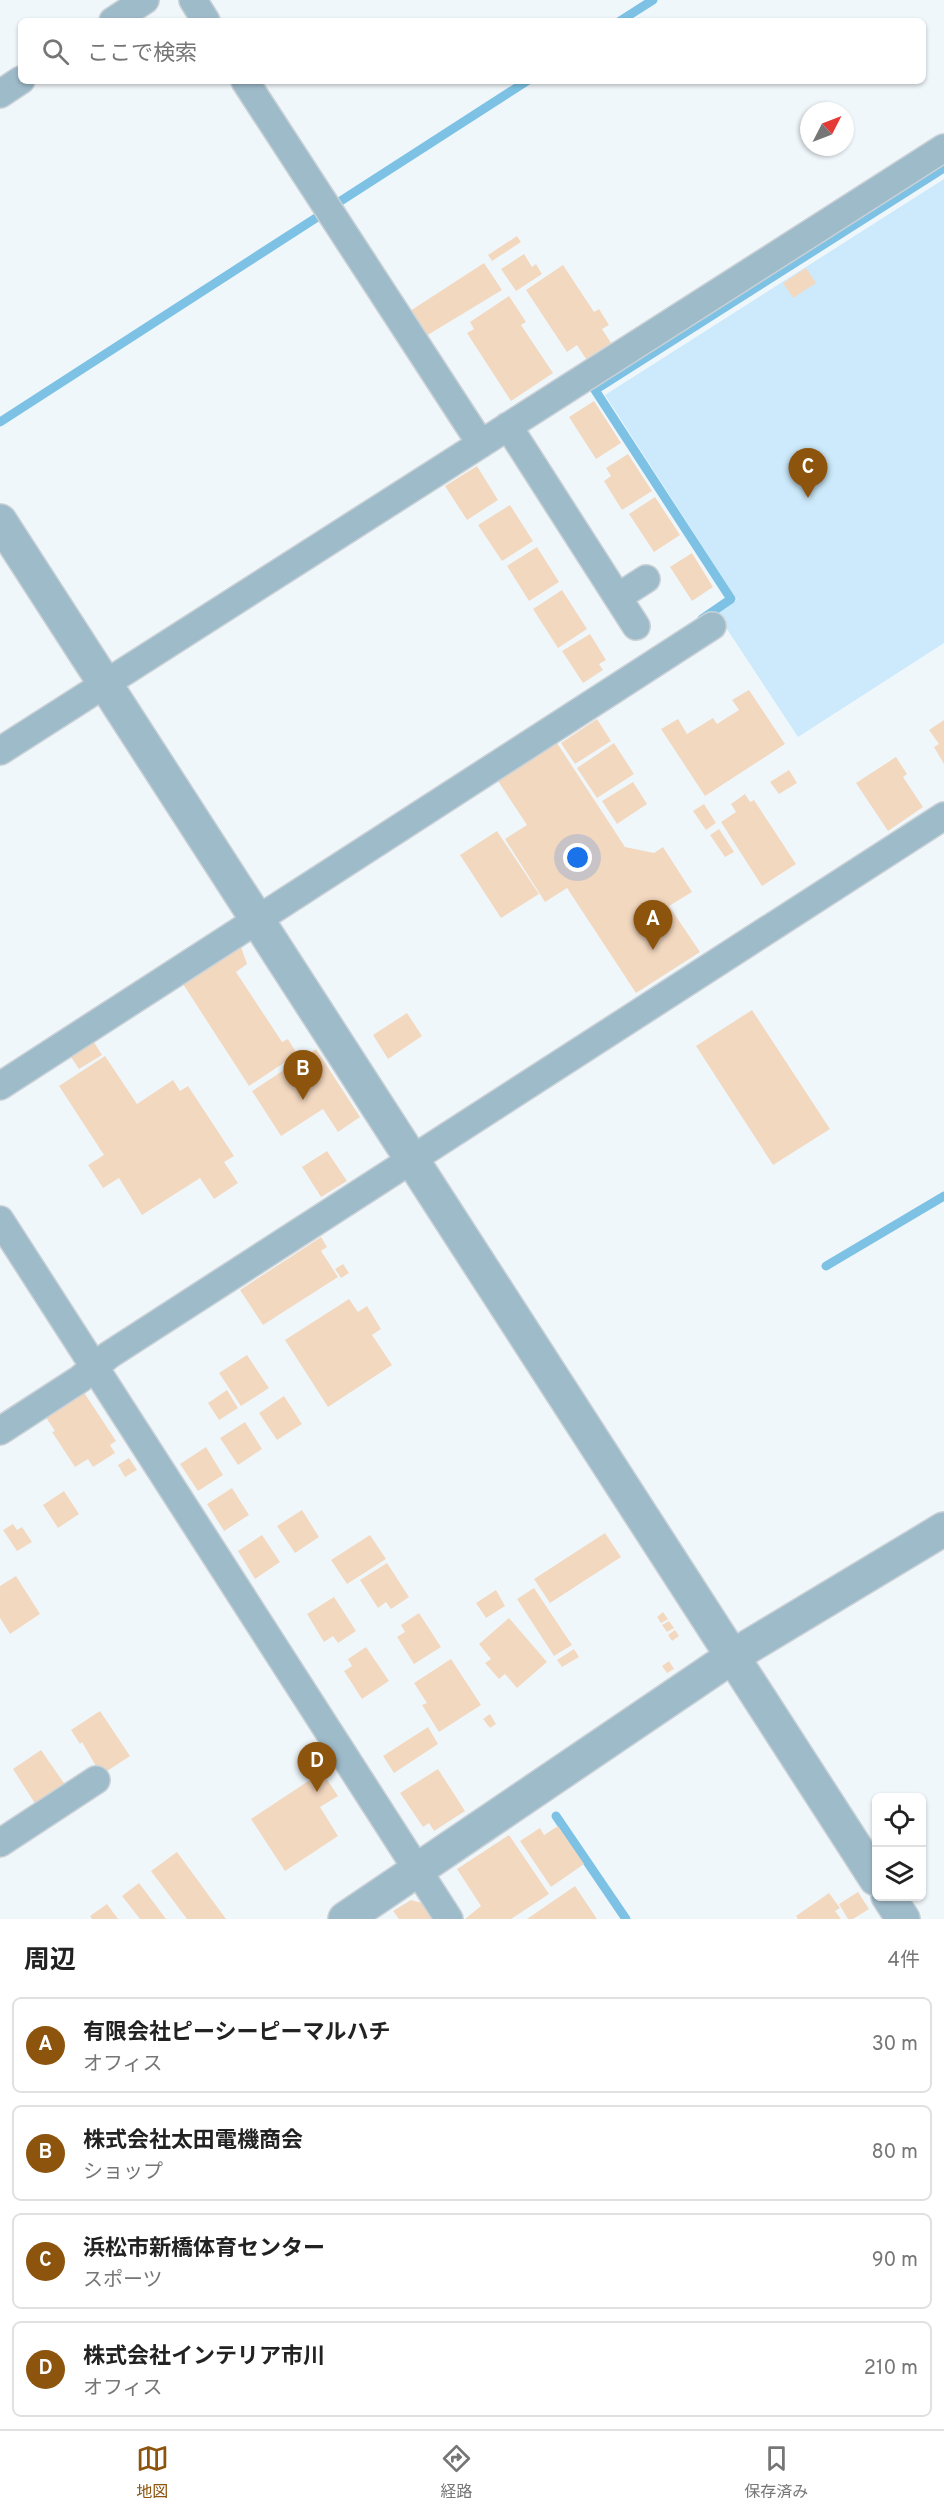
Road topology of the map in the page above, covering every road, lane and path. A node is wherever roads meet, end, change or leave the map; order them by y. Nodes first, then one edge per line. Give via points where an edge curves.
1 (145, 0) edge
2 (193, 0) edge
3 (118, 18) edge
4 (204, 18) edge
5 (18, 82) edge
6 (247, 84) edge
7 (0, 94) edge
8 (944, 148) edge
9 (508, 426) junction
10 (481, 444) junction
11 (0, 521) edge
12 (646, 579) dead end
13 (618, 597) junction
14 (636, 626) dead end
15 (712, 626) dead end
16 (105, 683) junction
17 (0, 751) edge
18 (944, 816) edge
19 (258, 920) junction
20 (0, 1086) edge
21 (412, 1159) junction
22 (0, 1220) edge
23 (95, 1367) junction
24 (0, 1431) edge
25 (944, 1529) edge
26 (733, 1656) junction
27 (96, 1780) dead end
28 (0, 1843) edge
29 (419, 1869) junction
30 (872, 1873) edge
31 (891, 1901) edge
32 (345, 1919) edge
33 (449, 1919) edge
34 (903, 1919) edge

1 - 3 street
2 - 4 street
5 - 7 street
6 - 10 street
8 - 9 street
9 - 10 street
9 - 13 street
10 - 16 street
11 - 16 street
12 - 13 street
13 - 14 street
15 - 19 street
16 - 17 street
16 - 19 street
18 - 21 street
19 - 20 street
19 - 21 street
21 - 23 street
21 - 26 street
22 - 23 street
23 - 24 street
23 - 29 street
25 - 26 street
26 - 29 street
26 - 30 street
27 - 28 street
29 - 32 street
29 - 33 street
31 - 34 street

